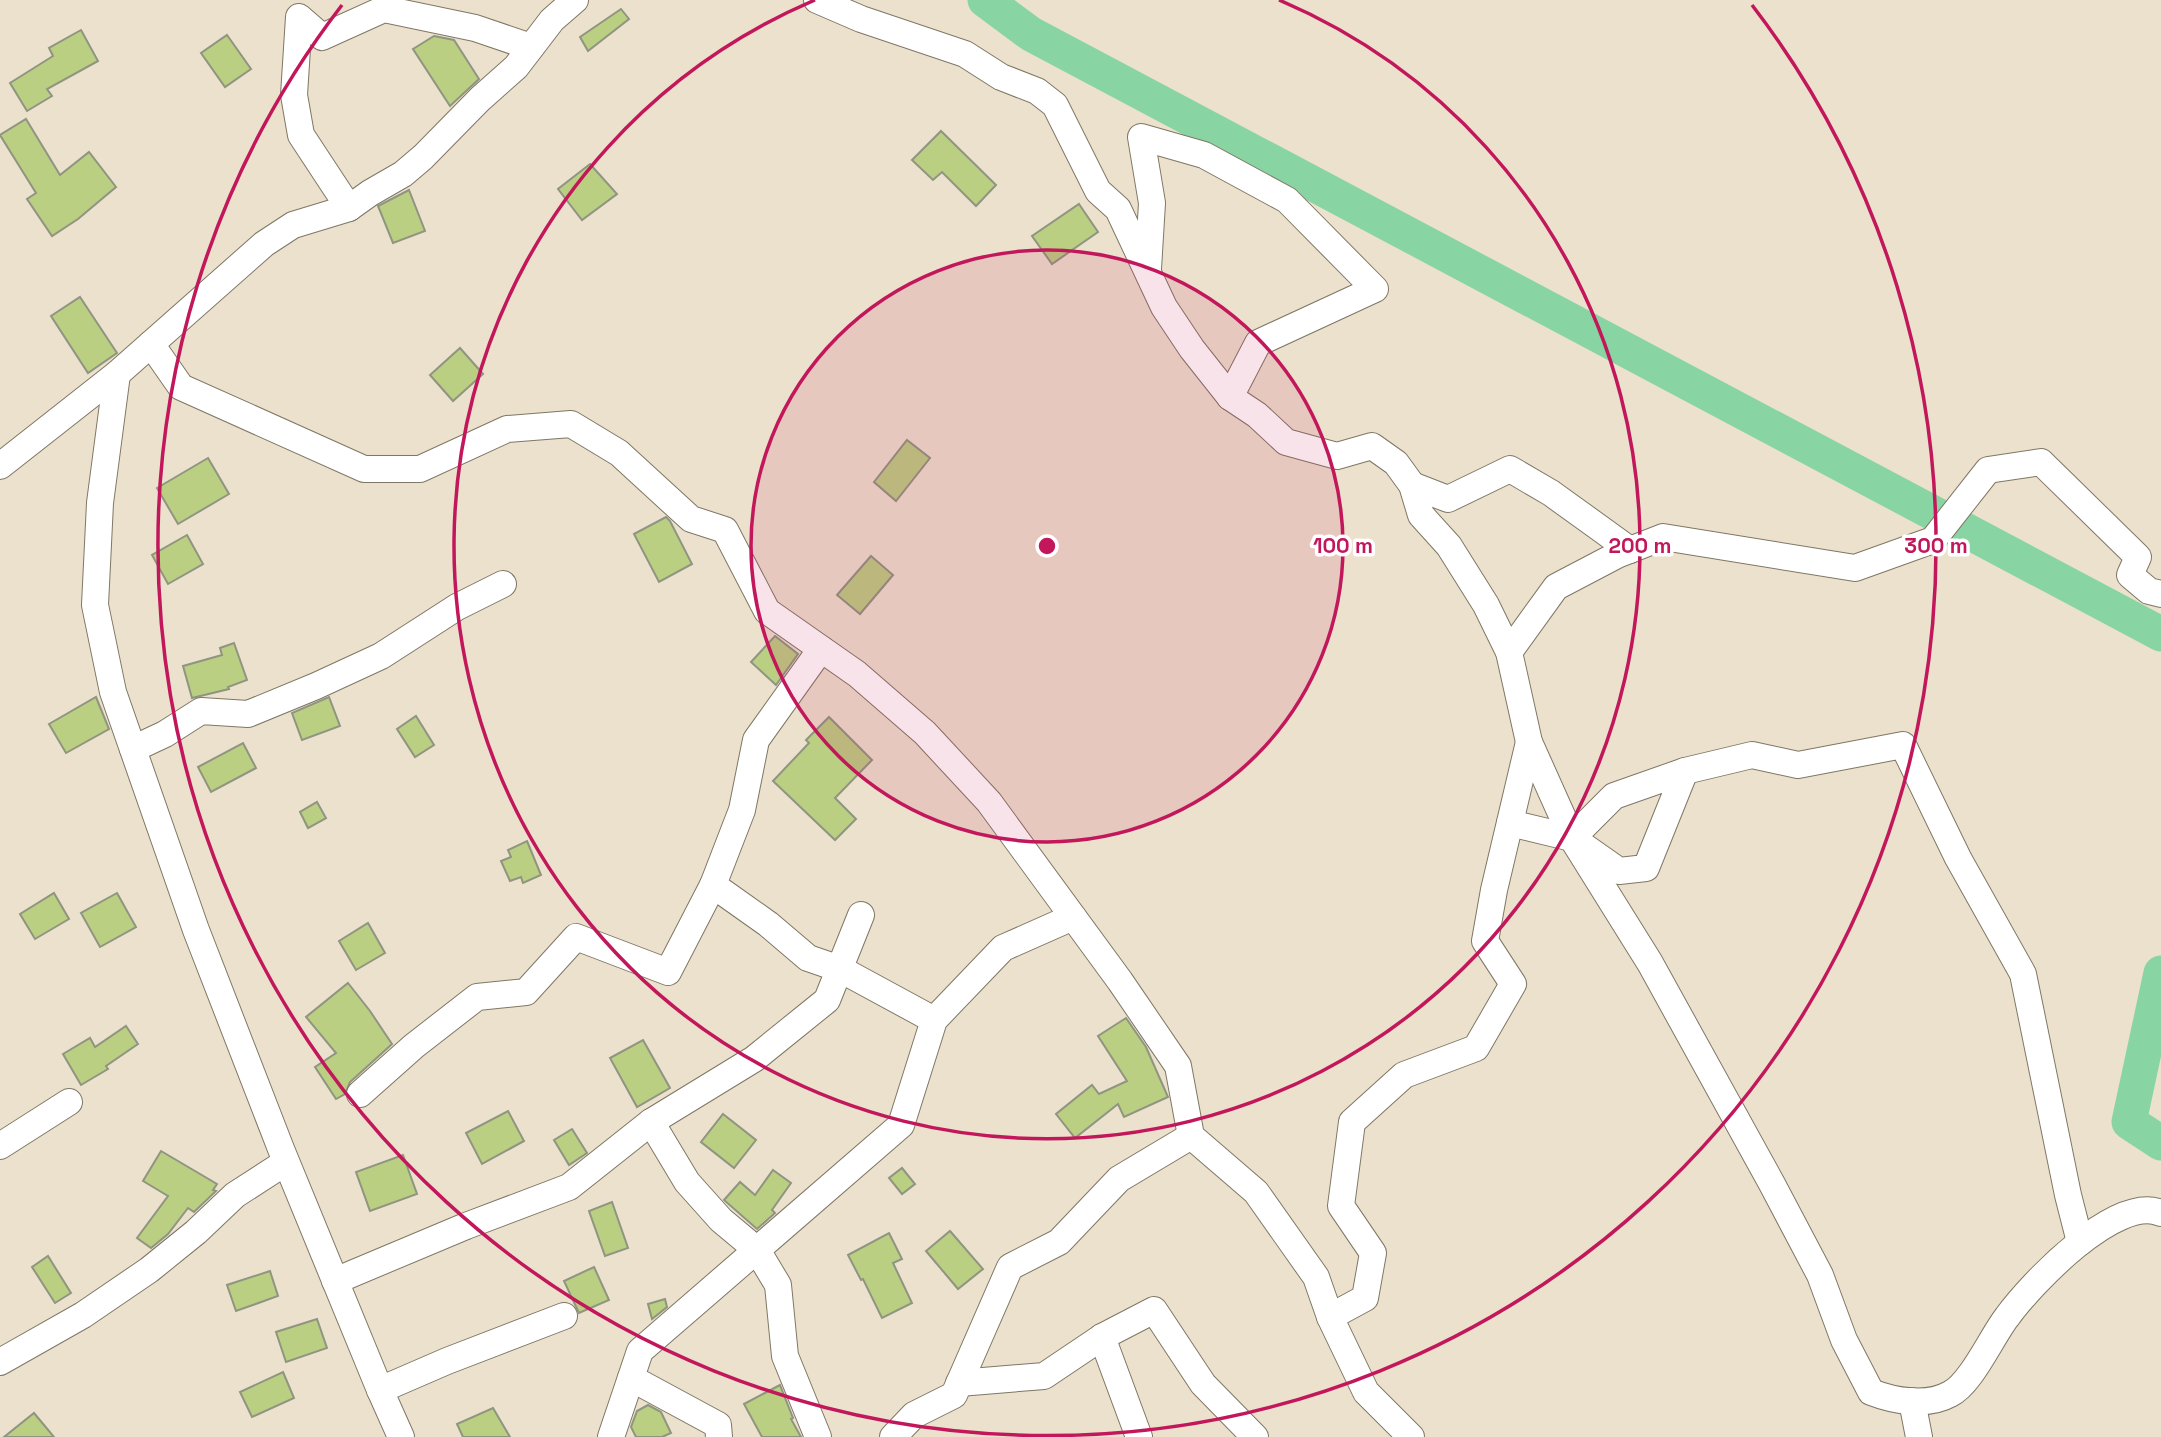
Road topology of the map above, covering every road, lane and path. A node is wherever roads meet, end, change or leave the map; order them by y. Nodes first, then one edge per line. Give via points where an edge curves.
1 (575, 0) edge
2 (817, 0) edge
3 (531, 47) junction
4 (349, 208) junction
5 (1148, 271) junction
6 (151, 344) junction
7 (117, 374) junction
8 (1230, 397) junction
9 (0, 466) edge
10 (1412, 485) junction
11 (1630, 550) junction
12 (503, 584) dead end
13 (2161, 594) edge
14 (821, 649) junction
15 (1509, 652) junction
16 (1529, 742) junction
17 (133, 749) junction
18 (1685, 771) junction
19 (1510, 823) junction
20 (1572, 838) junction
21 (713, 885) junction
22 (861, 915) dead end
23 (1073, 917) junction
24 (840, 969) junction
25 (934, 1020) junction
26 (360, 1094) dead end
27 (69, 1102) dead end
28 (651, 1122) junction
29 (1191, 1136) junction
30 (0, 1146) edge
31 (286, 1162) junction
32 (2161, 1213) edge
33 (2080, 1242) junction
34 (757, 1250) junction
35 (335, 1281) junction
36 (564, 1316) dead end
37 (1330, 1317) junction
38 (1102, 1337) junction
39 (0, 1362) edge
40 (631, 1378) junction
41 (959, 1383) junction
42 (380, 1390) junction
43 (1913, 1401) junction
44 (401, 1437) edge
45 (611, 1437) edge
46 (719, 1437) edge
47 (818, 1437) edge
48 (894, 1437) edge
49 (1139, 1437) edge
50 (1255, 1437) edge
51 (1411, 1437) edge
52 (1919, 1437) edge

1 - 3 street via 552,19
2 - 5 street via 965,54 1055,105 1092,181 1118,209
3 - 4 street via 423,157
3 - 4 street via 475,28 384,9 322,37 299,17 294,95 301,135
4 - 6 street via 293,225 264,243
5 - 8 street via 1164,307
5 - 8 street via 1152,203 1142,137 1204,155 1287,200 1375,289 1258,344
6 - 7 street
6 - 14 street via 181,387 364,469 420,469 507,429 571,424 619,453 691,519 725,530 767,611
7 - 9 street
7 - 17 street via 100,503 94,605 113,692
8 - 10 street via 1286,442 1337,456 1372,446 1396,463
10 - 11 street via 1448,499 1510,469
10 - 15 street via 1421,515 1455,556
11 - 13 street via 1663,537 1855,568 1933,540 1988,470 2041,462 2138,557 2130,575 2149,591
11 - 15 street via 1556,587
12 - 17 street via 457,607 382,656 316,686 248,714 201,711
14 - 21 street via 756,740 742,810
14 - 23 street via 857,674 944,753 989,802
15 - 16 street
16 - 19 street
16 - 20 street
17 - 31 street via 196,930
18 - 20 street via 1614,796
18 - 20 street via 1646,868 1619,871
18 - 33 street via 1752,755 1798,765 1903,745 1958,858 2023,974
19 - 20 street
19 - 37 street via 1485,941 1513,984 1476,1048 1405,1075 1352,1122 1341,1206 1373,1253 1365,1298
20 - 43 street via 1650,963 1772,1184 1820,1275 1844,1340 1871,1392
21 - 24 street via 808,958
21 - 26 street via 668,972 576,937 526,992 477,997
22 - 24 street
23 - 25 street via 1003,948
23 - 29 street via 1178,1066
24 - 25 street
24 - 28 street via 827,1000 754,1059
25 - 34 street via 901,1125
27 - 30 street
28 - 34 street via 687,1182 721,1220
28 - 35 street via 569,1187
29 - 37 street via 1256,1192 1316,1277
29 - 41 street via 1119,1179 1059,1242 1010,1267
31 - 35 street
31 - 39 street via 235,1195 149,1270 83,1315
32 - 33 street via 2140,1210
33 - 43 street via 2023,1297 1965,1381 1951,1394
34 - 40 street via 640,1351
34 - 47 street via 778,1285 785,1356
35 - 42 street
36 - 42 street
37 - 51 street via 1366,1392
38 - 41 street via 1044,1376
38 - 49 street
38 - 50 street via 1154,1310 1203,1384
40 - 45 street
40 - 46 street via 718,1424
41 - 48 street via 954,1395 914,1415
42 - 44 street
43 - 52 street

